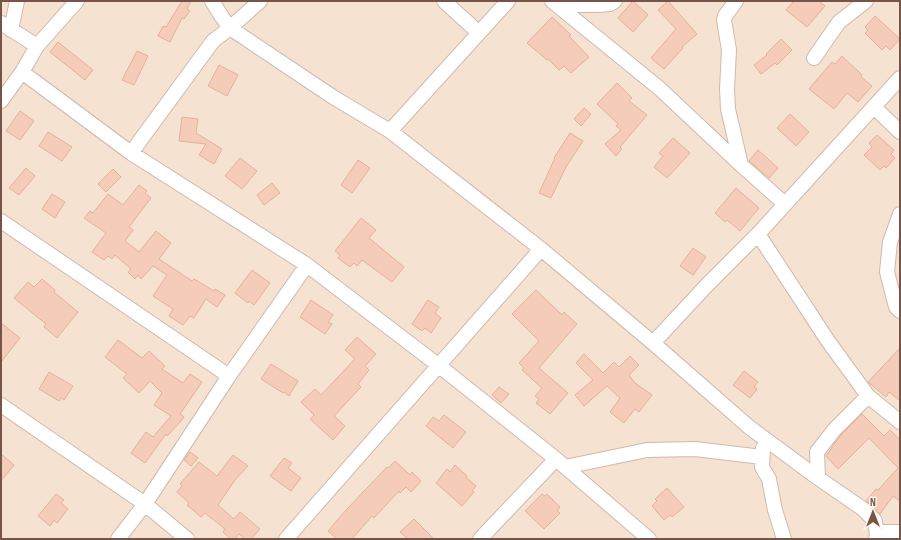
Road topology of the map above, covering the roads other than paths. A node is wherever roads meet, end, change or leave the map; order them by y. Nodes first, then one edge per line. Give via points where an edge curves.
1 (17, 1) edge
2 (77, 1) edge
3 (212, 1) edge
4 (260, 1) edge
5 (444, 1) edge
6 (508, 1) edge
7 (615, 1) edge
8 (736, 1) edge
9 (866, 1) edge
10 (555, 3) edge
11 (6, 26) edge
12 (230, 28) junction
13 (479, 33) junction
14 (37, 46) junction
15 (814, 58) dead end
16 (22, 72) junction
17 (900, 78) edge
18 (1, 102) edge
19 (874, 106) junction
20 (390, 131) junction
21 (900, 132) edge
22 (131, 153) junction
23 (741, 166) junction
24 (786, 204) junction
25 (900, 214) edge
26 (1, 221) edge
27 (758, 234) junction
28 (541, 249) junction
29 (307, 265) junction
30 (900, 311) edge
31 (653, 343) junction
32 (438, 366) junction
33 (229, 376) junction
34 (868, 396) junction
35 (1, 405) edge
36 (900, 422) edge
37 (763, 438) junction
38 (762, 456) junction
39 (561, 463) junction
40 (818, 478) junction
41 (145, 504) junction
42 (900, 532) edge
43 (877, 535) edge
44 (118, 539) edge
45 (187, 539) edge
46 (286, 539) edge
47 (480, 539) edge
48 (649, 539) edge
49 (784, 539) edge

1 - 11 street
2 - 14 street
3 - 12 street
4 - 12 street
5 - 13 street
6 - 13 street
7 - 10 street via 598,5
8 - 23 street via 724,20 729,50 728,109
9 - 15 street via 839,22
10 - 23 street via 658,88
11 - 14 street
12 - 20 street via 333,97
12 - 22 street via 213,41
13 - 20 street
14 - 16 street
16 - 18 street
16 - 22 street
17 - 19 street
19 - 21 street
19 - 24 street
20 - 28 street
22 - 29 street
23 - 24 street
24 - 27 street
25 - 30 street via 890,242 887,272 896,307
26 - 33 street
27 - 31 street
27 - 34 street via 828,341
28 - 31 street
28 - 32 street
29 - 32 street
29 - 33 street
31 - 37 street
32 - 39 street
32 - 46 street
33 - 41 street
34 - 36 street
34 - 40 street via 834,430 817,452
35 - 41 street
37 - 38 street
37 - 40 street
38 - 39 street via 695,449 647,450
38 - 49 street via 762,467 769,480
39 - 47 street
39 - 48 street
40 - 43 street via 863,509 875,521
41 - 44 street
41 - 45 street
42 - 43 street

